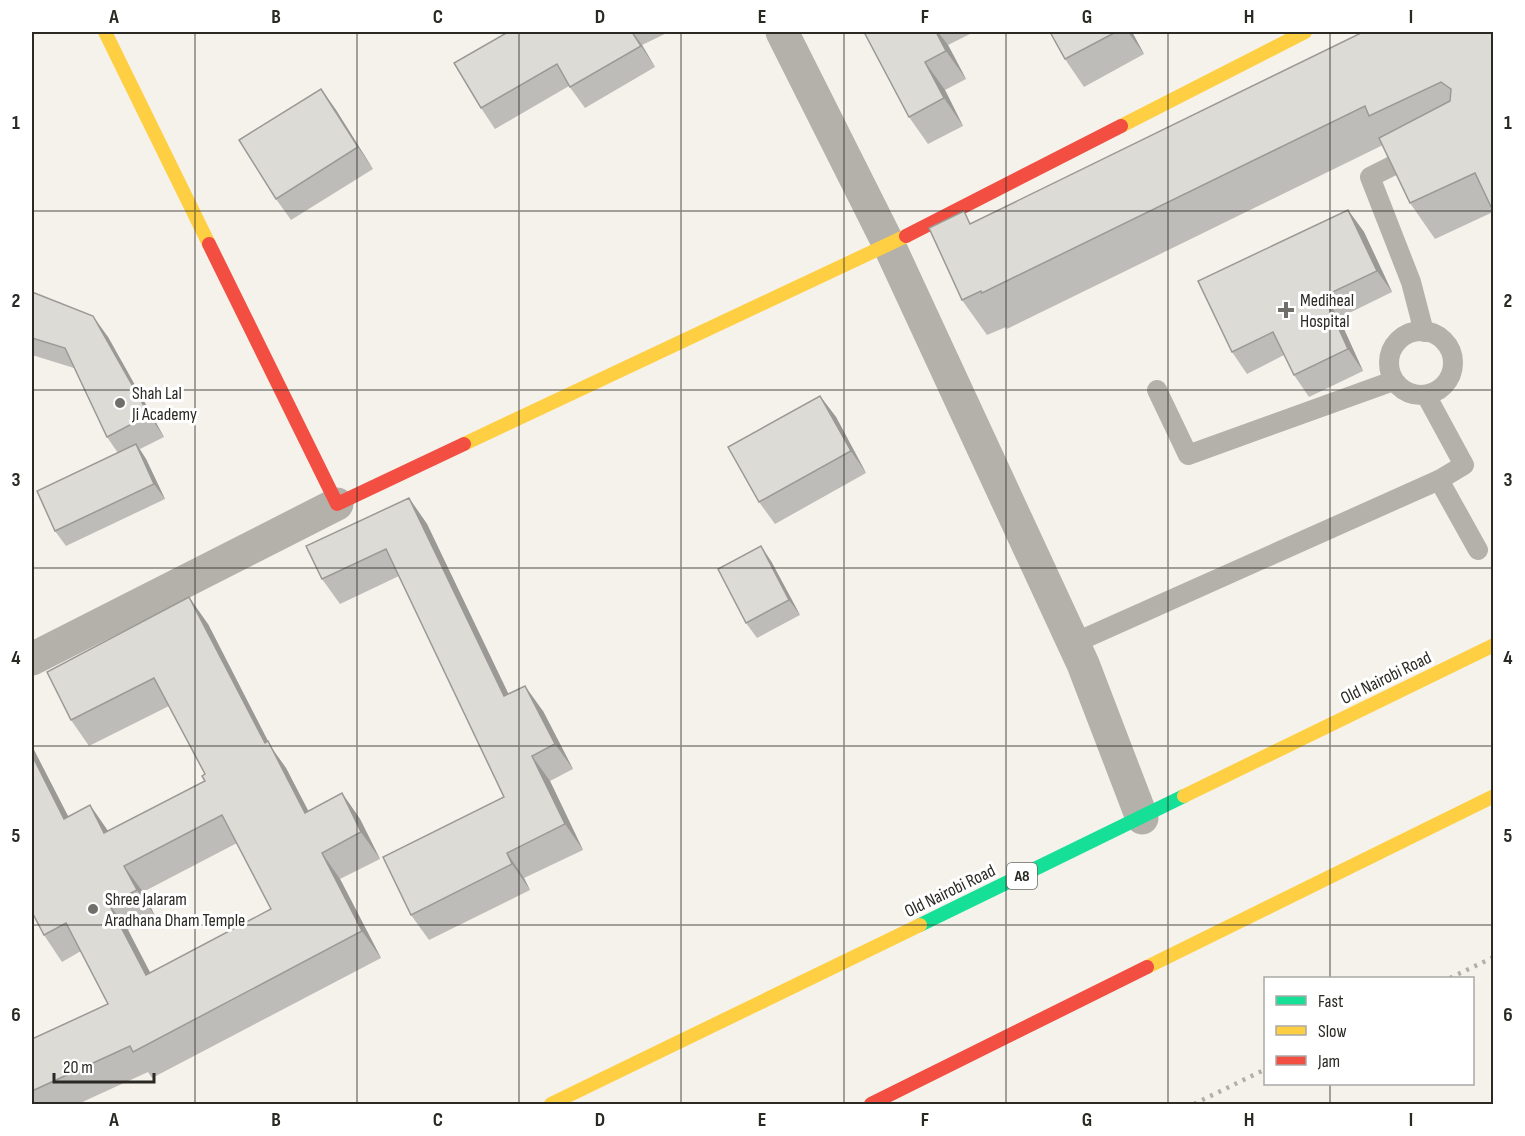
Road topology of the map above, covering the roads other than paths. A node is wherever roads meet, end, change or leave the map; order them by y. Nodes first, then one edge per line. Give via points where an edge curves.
1 (105, 32) edge
2 (782, 32) edge
3 (1305, 32) edge
4 (1433, 145) edge
5 (889, 245) junction
6 (1424, 332) junction
7 (1393, 381) junction
8 (1157, 390) dead end
9 (1426, 395) junction
10 (1439, 480) junction
11 (337, 504) junction
12 (1478, 550) dead end
13 (1072, 644) junction
14 (1494, 645) edge
15 (32, 659) edge
16 (1494, 796) edge
17 (1142, 818) junction
18 (551, 1104) edge
19 (871, 1104) edge

1 - 11 main road
2 - 5 street
3 - 5 main road
4 - 6 lane via 1370,177 1411,282
5 - 11 main road
5 - 13 street
6 - 7 lane via 1402,337 1394,346 1388,367
6 - 9 lane via 1444,341 1453,368 1446,384
7 - 8 lane via 1188,455
7 - 9 lane via 1410,394
9 - 10 lane via 1464,465
10 - 12 lane
10 - 13 lane
11 - 15 street
13 - 17 street
14 - 17 main road, Old Nairobi Road / A8
16 - 19 main road
17 - 18 main road, Old Nairobi Road / A8

